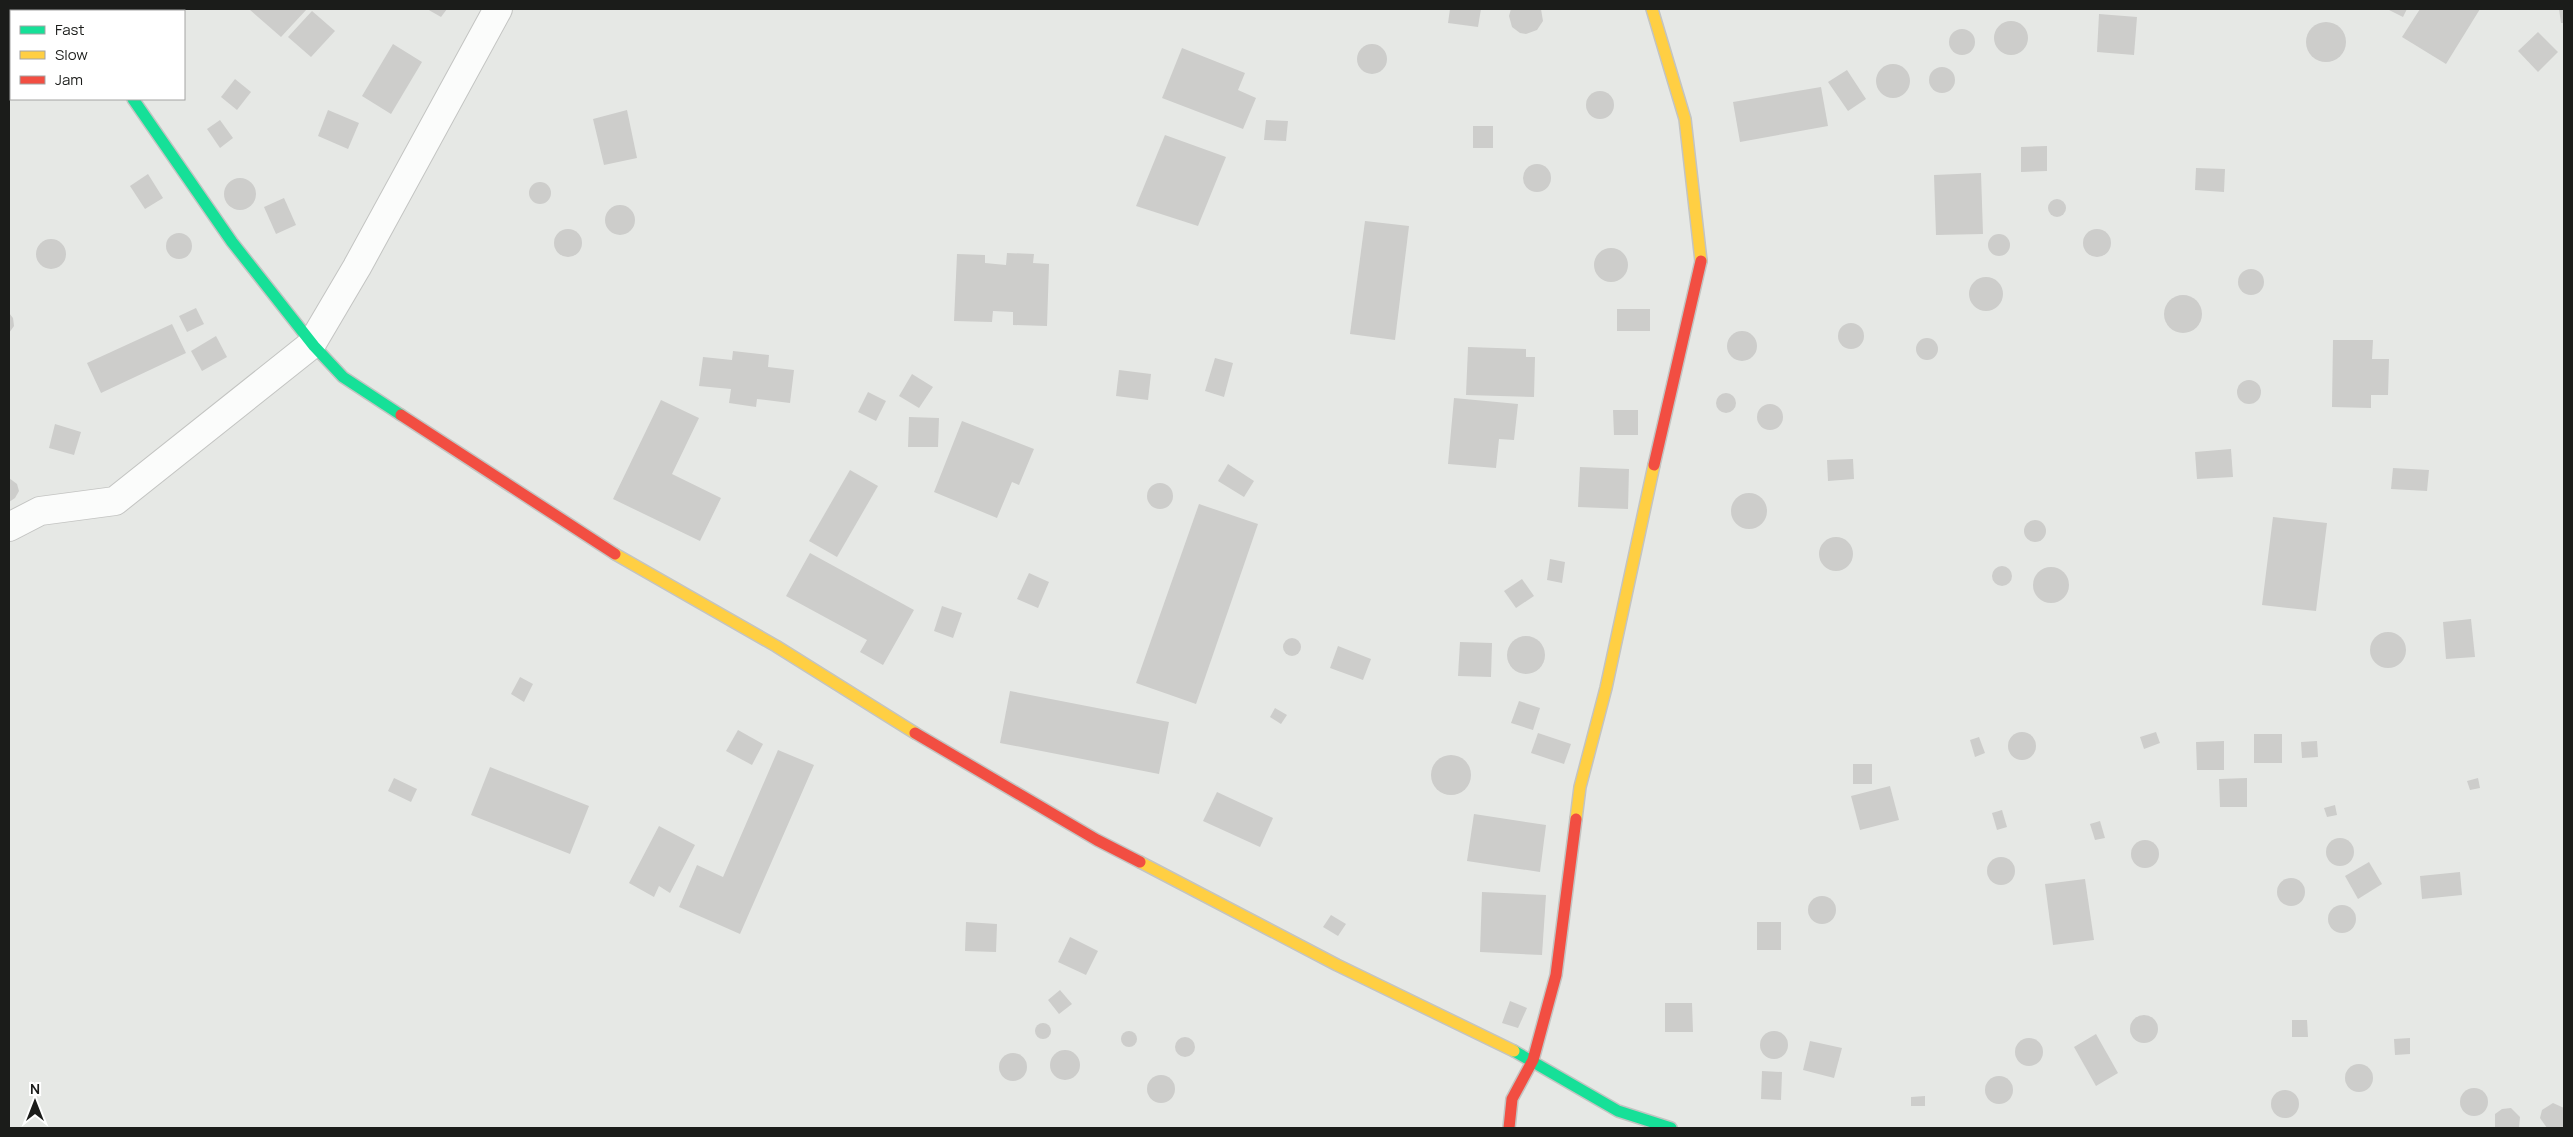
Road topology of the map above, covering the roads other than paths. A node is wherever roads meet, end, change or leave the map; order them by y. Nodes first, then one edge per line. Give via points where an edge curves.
1 (498, 9) edge
2 (1652, 9) edge
3 (134, 100) edge
4 (311, 344) junction
5 (9, 527) edge
6 (1533, 1060) junction
7 (1509, 1128) edge
8 (1671, 1128) edge

1 - 4 street via 357,267
2 - 6 street via 1685,119 1702,258 1606,688 1580,787 1556,975
3 - 4 street via 219,223
4 - 5 street via 115,502 40,511
4 - 6 street via 343,377 632,565 776,646 967,765 1097,840 1337,965
6 - 7 street via 1512,1099
6 - 8 street via 1618,1111

